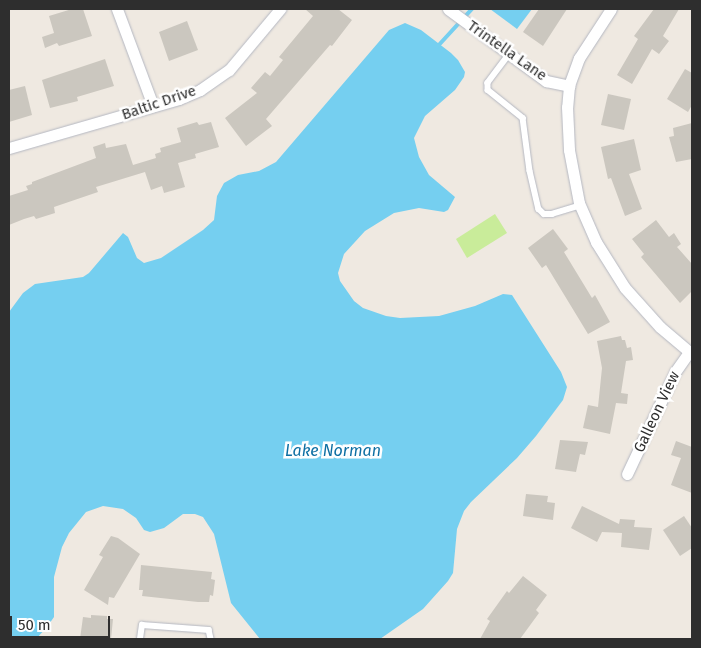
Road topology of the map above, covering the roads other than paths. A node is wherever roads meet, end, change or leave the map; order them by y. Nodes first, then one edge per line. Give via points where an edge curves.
1 (117, 9) edge
2 (280, 9) edge
3 (448, 9) edge
4 (611, 9) edge
5 (509, 55) junction
6 (569, 86) junction
7 (153, 106) junction
8 (9, 148) edge
9 (579, 206) junction
10 (691, 353) edge
11 (627, 474) dead end
12 (140, 639) edge
13 (211, 639) edge

1 - 7 street
2 - 7 street, Baltic Drive via 229,70 200,90
3 - 5 street, Trintella Lane
4 - 6 street via 579,58
5 - 6 street, Trintella Lane via 546,81
5 - 9 lane via 488,83 488,90 523,118 538,209 544,214 552,214
6 - 9 street via 569,150
7 - 8 street, Baltic Drive
9 - 10 street via 596,242 625,288 660,327
10 - 11 street, Galleon View via 675,372
12 - 13 lane via 142,625 209,630

